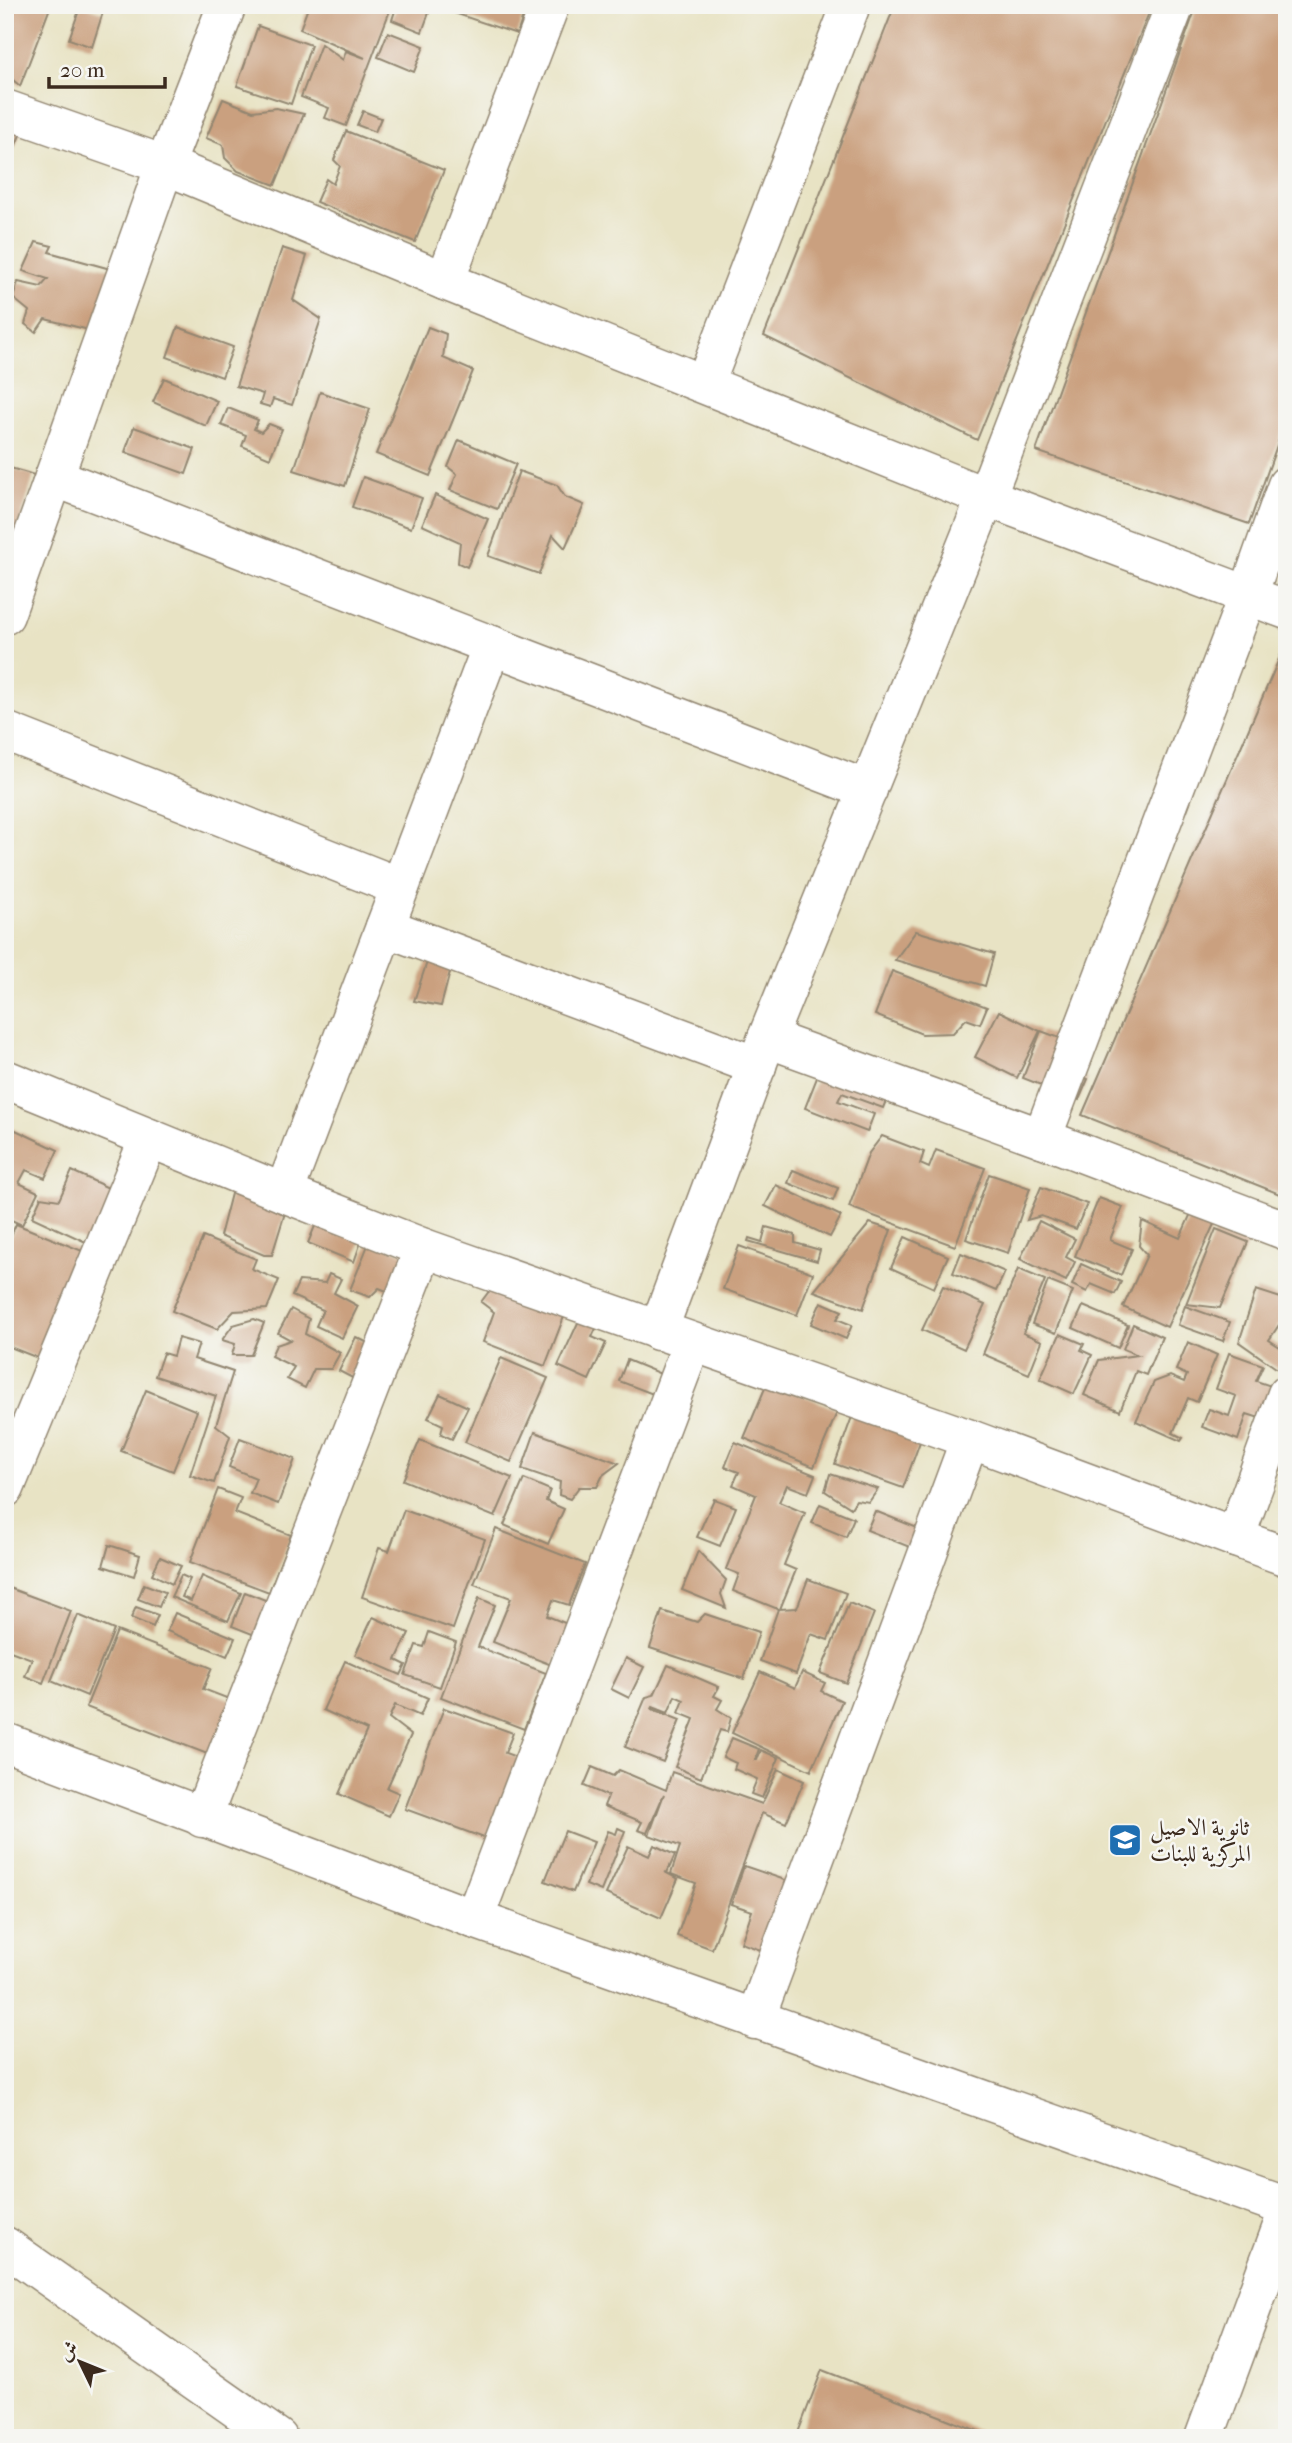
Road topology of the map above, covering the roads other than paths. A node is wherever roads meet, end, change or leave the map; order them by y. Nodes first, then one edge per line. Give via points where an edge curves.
1 (227, 5) edge
2 (550, 5) edge
3 (851, 5) edge
4 (1175, 5) edge
5 (5, 108) edge
6 (164, 164) junction
7 (445, 281) junction
8 (705, 384) junction
9 (54, 477) junction
10 (1287, 485) edge
11 (986, 496) junction
12 (1248, 595) junction
13 (1287, 610) edge
14 (5, 615) edge
15 (492, 645) junction
16 (5, 731) edge
17 (868, 790) junction
18 (400, 887) junction
19 (385, 927) junction
20 (762, 1052) junction
21 (5, 1079) edge
22 (149, 1138) junction
23 (1042, 1138) junction
24 (284, 1193) junction
25 (1287, 1231) edge
26 (424, 1248) junction
27 (675, 1337) junction
28 (1287, 1394) edge
29 (19, 1418) edge
30 (970, 1439) junction
31 (5, 1489) edge
32 (1235, 1538) junction
33 (1287, 1557) edge
34 (5, 1742) edge
35 (202, 1818) junction
36 (474, 1919) junction
37 (755, 2020) junction
38 (1287, 2207) edge
39 (1287, 2213) edge
40 (5, 2246) edge
41 (278, 2438) edge
42 (1204, 2438) edge

1 - 6 street
2 - 7 street
3 - 8 street
4 - 11 street
5 - 6 street
6 - 7 street
6 - 9 street
7 - 8 street
8 - 11 street
9 - 14 street
9 - 15 street
10 - 12 street
11 - 12 street
11 - 17 street
12 - 13 street
12 - 23 street
15 - 17 street
15 - 18 street
16 - 18 street
17 - 20 street
18 - 19 street
19 - 20 street
19 - 24 street
20 - 23 street
20 - 27 street
21 - 22 street
22 - 24 street
22 - 29 street
23 - 25 street
24 - 26 street
26 - 27 street
26 - 35 street
27 - 30 street
27 - 36 street
28 - 32 street
29 - 31 street
30 - 32 street
30 - 37 street
32 - 33 street
34 - 35 street
35 - 36 street
36 - 37 street
37 - 38 street
39 - 42 street
40 - 41 street

